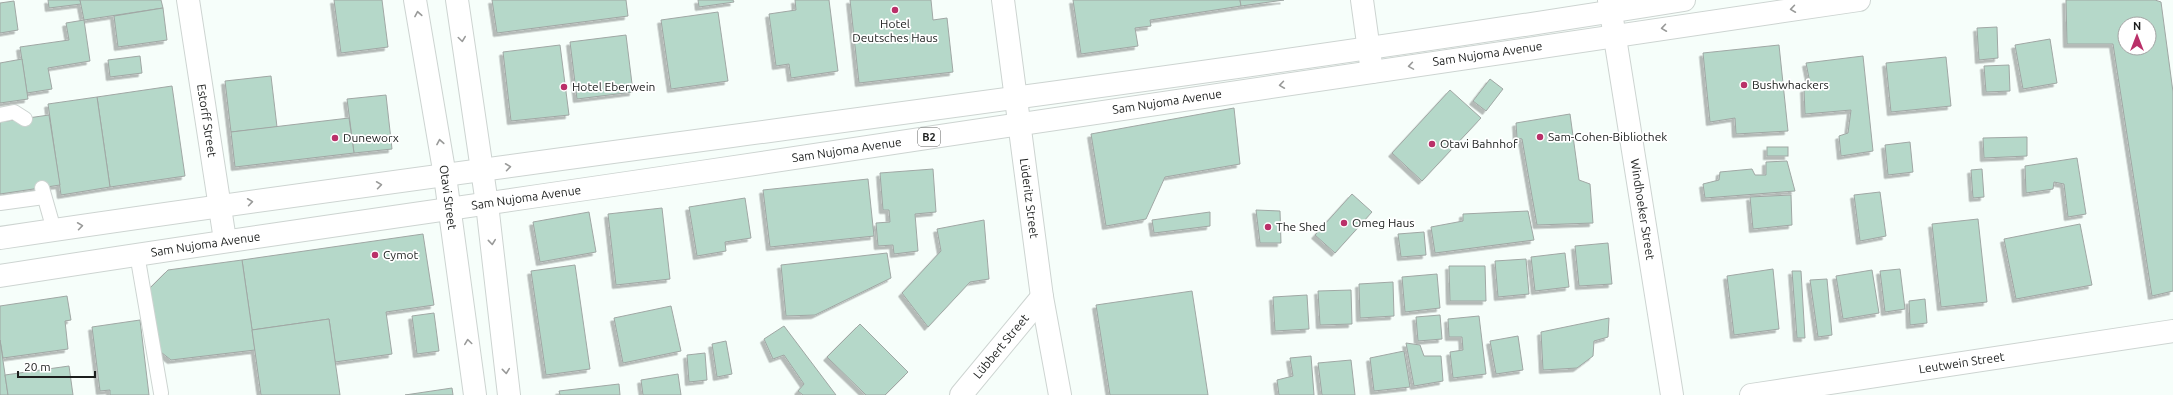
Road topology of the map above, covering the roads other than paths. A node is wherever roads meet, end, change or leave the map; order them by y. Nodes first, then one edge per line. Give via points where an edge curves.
1 (188, 0) edge
2 (415, 0) edge
3 (457, 0) edge
4 (1003, 0) edge
5 (1362, 0) edge
6 (1684, 0) edge
7 (1859, 0) edge
8 (1610, 6) edge
9 (1614, 35) junction
10 (1368, 47) junction
11 (1372, 72) junction
12 (1017, 99) junction
13 (0, 115) edge
14 (25, 119) dead end
15 (1019, 124) junction
16 (482, 170) junction
17 (446, 176) junction
18 (0, 203) edge
19 (487, 204) junction
20 (219, 206) junction
21 (450, 208) junction
22 (54, 230) junction
23 (0, 238) edge
24 (225, 240) junction
25 (136, 254) junction
26 (0, 276) edge
27 (1042, 297) junction
28 (2173, 331) edge
29 (161, 393) dead end
30 (475, 395) edge
31 (509, 395) edge
32 (961, 395) edge
33 (1060, 395) edge
34 (1672, 395) edge
35 (1751, 395) edge

1 - 20 main road, Estorff Street
17 -> 2 main road, Otavi Street
3 -> 16 main road
4 - 12 main road, Lüderitz Street
5 - 10 main road
6 - 8 main road, Sam Nujoma Avenue / B2
7 -> 9 main road, Sam Nujoma Avenue / B2
8 - 9 main road, Windhoeker Street
8 - 10 main road, Sam Nujoma Avenue / B2
9 -> 11 main road, Sam Nujoma Avenue / B2
9 - 34 main road, Windhoeker Street
10 - 11 main road
10 - 12 main road, Sam Nujoma Avenue / B2
11 -> 15 main road, Sam Nujoma Avenue / B2
12 - 15 main road, Lüderitz Street
16 -> 12 main road, Sam Nujoma Avenue / B2
13 - 14 lane via 14,112
15 - 19 main road, Sam Nujoma Avenue / B2
15 - 27 main road, Lüderitz Street
16 - 17 main road, Sam Nujoma Avenue / B2
16 - 19 main road
20 -> 17 main road, Sam Nujoma Avenue / B2
17 - 21 main road, Otavi Street
18 - 22 lane via 43,192
19 - 21 main road, Sam Nujoma Avenue / B2
19 -> 31 main road
22 -> 20 main road, Sam Nujoma Avenue / B2
20 - 24 main road, Estorff Street
21 - 24 main road, Sam Nujoma Avenue / B2
30 -> 21 main road, Otavi Street
22 - 23 main road, Sam Nujoma Avenue / B2
24 - 25 main road, Sam Nujoma Avenue / B2
25 - 26 main road, Sam Nujoma Avenue / B2
25 - 29 lane
27 - 32 main road, Lübbert Street
27 - 33 main road, Lüderitz Street
28 - 35 main road, Leutwein Street

